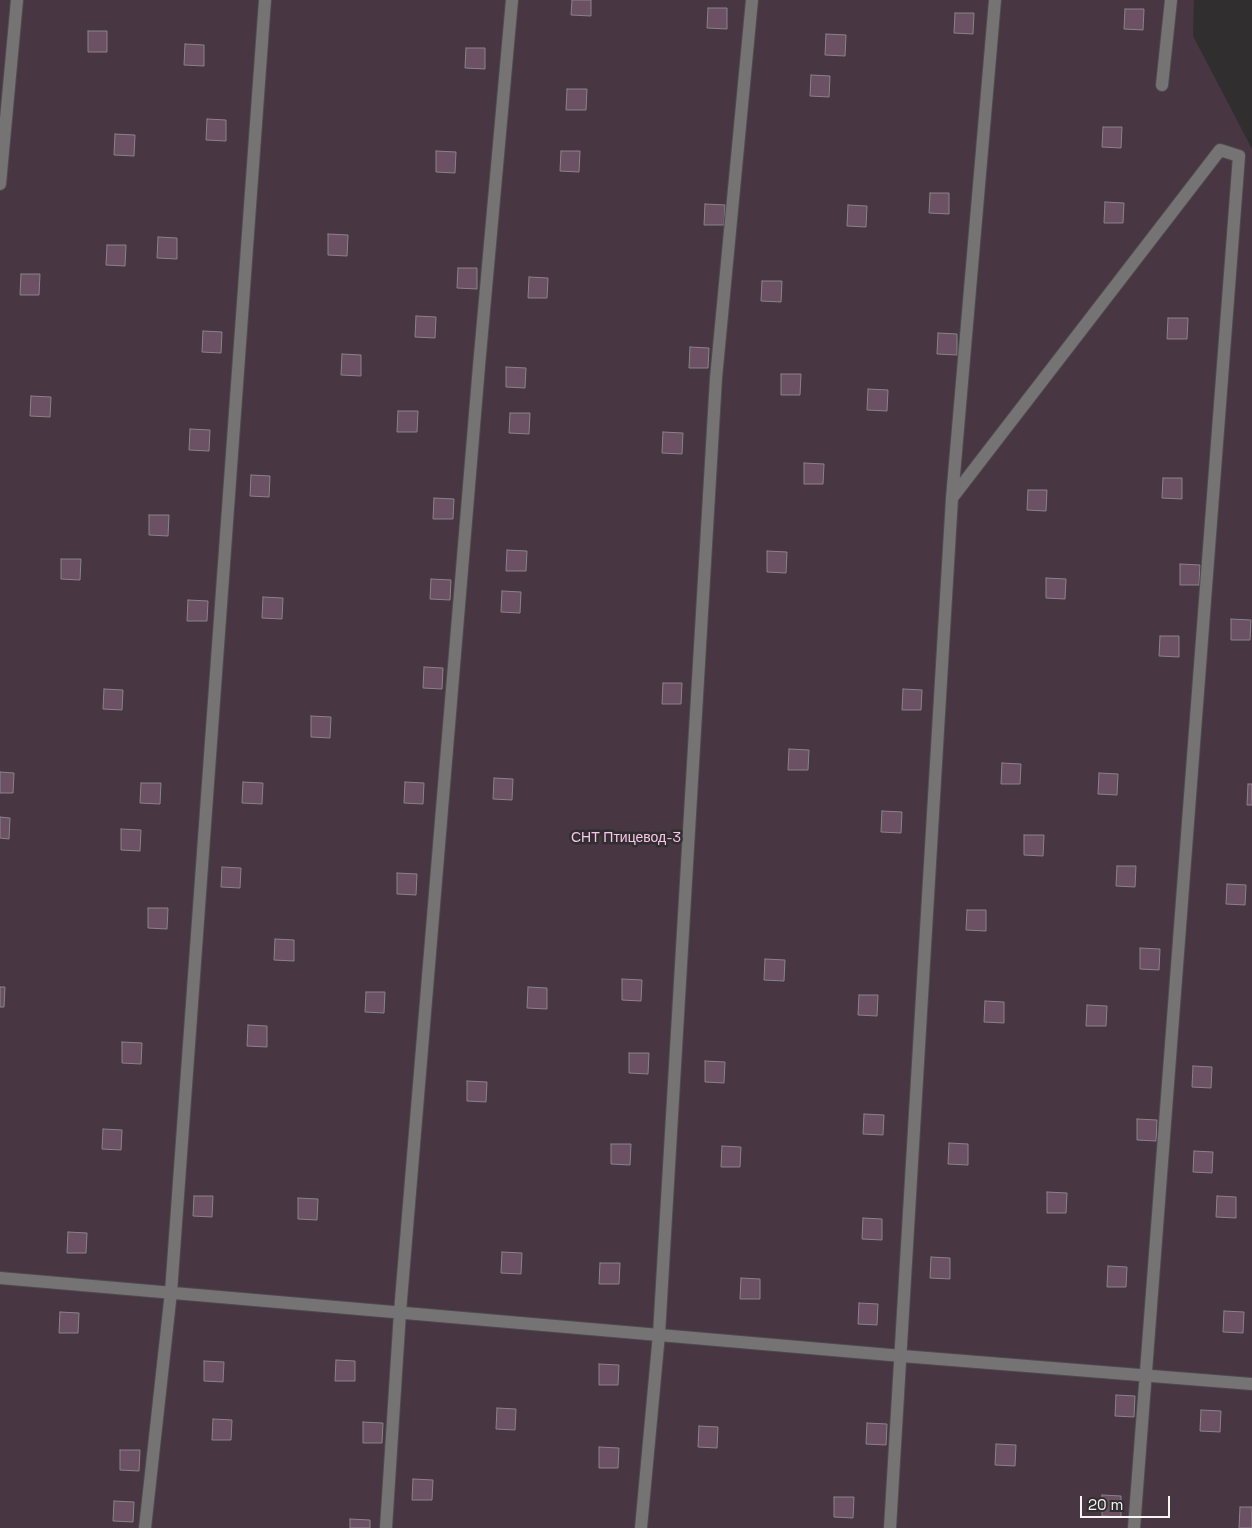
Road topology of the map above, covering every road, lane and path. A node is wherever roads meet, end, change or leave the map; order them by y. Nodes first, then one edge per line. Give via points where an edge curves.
1 (17, 0) edge
2 (265, 0) edge
3 (512, 0) edge
4 (752, 0) edge
5 (995, 0) edge
6 (1171, 0) edge
7 (1162, 86) dead end
8 (0, 184) edge
9 (952, 498) junction
10 (0, 1278) edge
11 (171, 1292) junction
12 (400, 1312) junction
13 (659, 1334) junction
14 (902, 1356) junction
15 (1145, 1376) junction
16 (1252, 1384) edge
17 (145, 1528) edge
18 (386, 1528) edge
19 (641, 1528) edge
20 (890, 1528) edge
21 (1134, 1528) edge

1 - 8 lane
2 - 11 lane
3 - 12 lane
4 - 13 lane via 716,378
5 - 9 lane
6 - 7 lane
9 - 14 lane
9 - 15 lane via 1220,150 1239,156
10 - 11 lane
11 - 12 lane
11 - 17 lane
12 - 13 lane
12 - 18 lane
13 - 14 lane
13 - 19 lane
14 - 15 lane
14 - 20 lane
15 - 16 lane
15 - 21 lane

